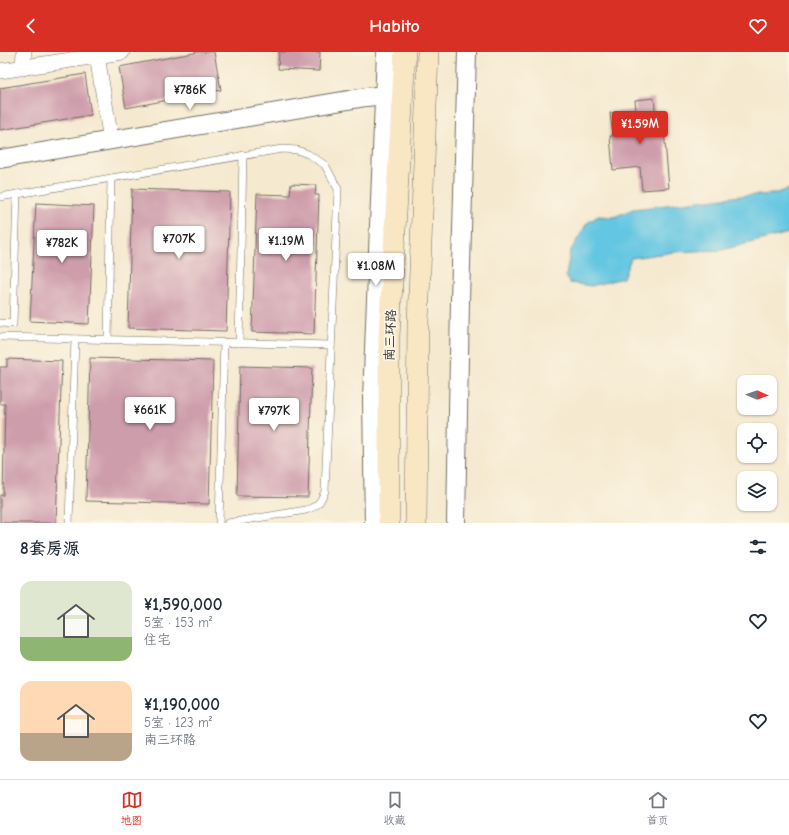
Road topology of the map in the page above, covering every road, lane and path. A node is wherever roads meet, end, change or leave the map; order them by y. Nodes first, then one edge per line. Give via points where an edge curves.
1 (24, 52) edge
2 (122, 52) edge
3 (386, 52) edge
4 (405, 52) edge
5 (428, 52) edge
6 (467, 52) edge
7 (97, 56) junction
8 (23, 68) junction
9 (0, 71) edge
10 (385, 96) junction
11 (111, 140) junction
12 (243, 155) junction
13 (0, 158) edge
14 (111, 178) junction
15 (17, 194) junction
16 (0, 197) edge
17 (0, 323) edge
18 (13, 324) junction
19 (0, 337) edge
20 (13, 337) junction
21 (75, 339) junction
22 (108, 340) junction
23 (224, 342) junction
24 (239, 342) junction
25 (331, 345) junction
26 (69, 523) edge
27 (219, 523) edge
28 (228, 523) edge
29 (374, 523) edge
30 (389, 523) edge
31 (416, 523) edge
32 (456, 523) edge

1 - 8 street
2 - 7 street
3 - 10 street
4 - 30 main road, 南三环路 via 389,337
5 - 31 main road, 南三环路 via 418,324
6 - 32 street
7 - 8 street
7 - 11 street
8 - 9 street
10 - 11 street via 366,97
10 - 29 street via 372,399
11 - 13 street
12 - 14 lane
12 - 24 lane
12 - 25 lane via 282,149 297,150 325,165 338,189
14 - 15 lane
14 - 22 lane
15 - 16 lane
15 - 18 lane
17 - 18 lane
18 - 20 lane
19 - 20 lane
20 - 21 lane
21 - 22 lane
21 - 26 lane
22 - 23 lane
23 - 24 lane
23 - 27 lane
24 - 25 lane
25 - 28 lane via 325,491 322,500 317,506 306,510

